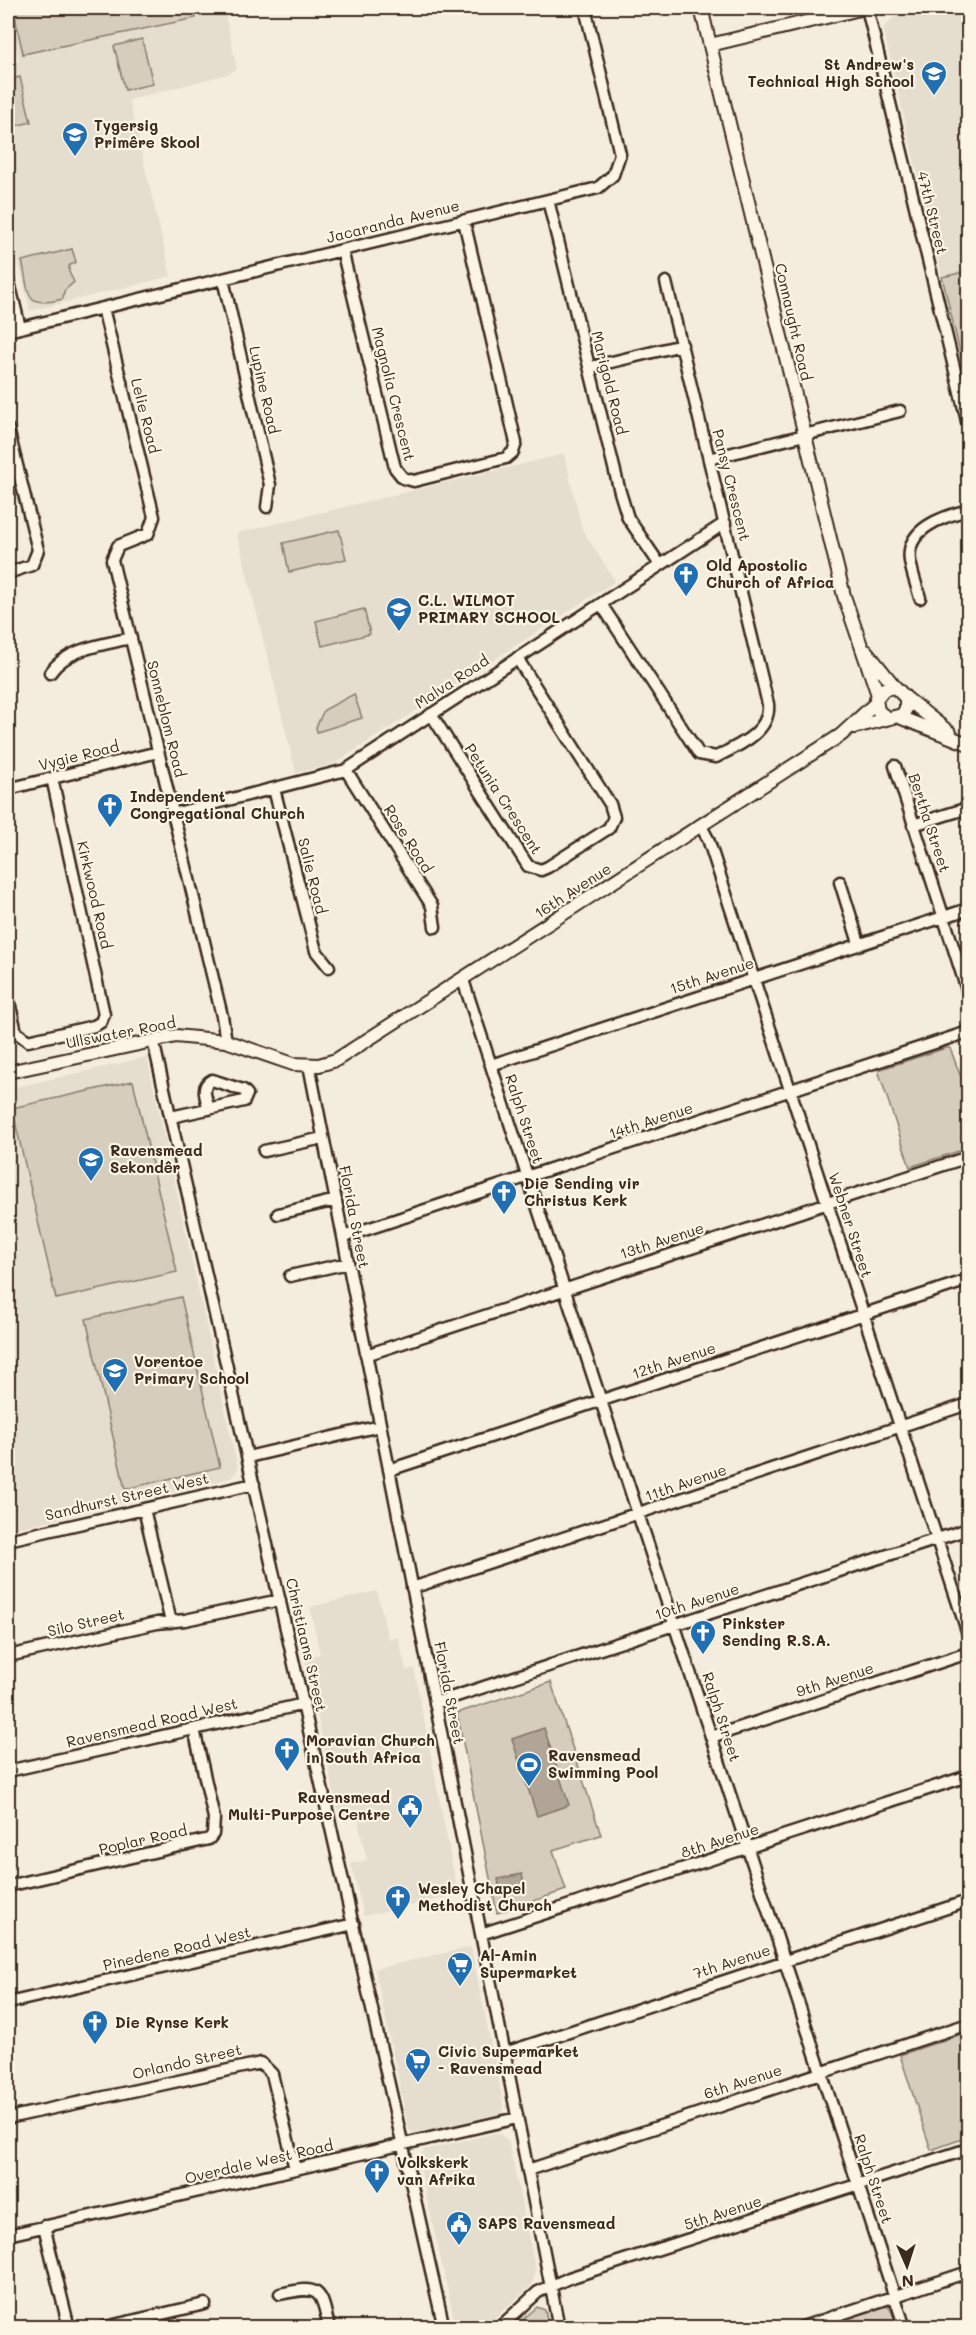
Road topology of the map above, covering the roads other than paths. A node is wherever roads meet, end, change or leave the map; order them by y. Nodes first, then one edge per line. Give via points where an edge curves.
1 (585, 8) edge
2 (701, 8) edge
3 (866, 8) edge
4 (710, 45) junction
5 (549, 200) junction
6 (464, 221) junction
7 (342, 250) junction
8 (8, 278) edge
9 (223, 279) junction
10 (666, 282) dead end
11 (103, 308) junction
12 (20, 328) junction
13 (8, 331) edge
14 (681, 345) junction
15 (591, 367) junction
16 (900, 411) dead end
17 (969, 425) edge
18 (8, 429) edge
19 (804, 434) junction
20 (709, 459) junction
21 (267, 507) dead end
22 (969, 510) edge
23 (725, 523) junction
24 (150, 531) joint
25 (660, 565) junction
26 (8, 573) edge
27 (920, 598) dead end
28 (601, 604) junction
29 (131, 638) junction
30 (860, 643) junction
31 (517, 658) junction
32 (50, 673) dead end
33 (894, 687) junction
34 (906, 698) junction
35 (877, 699) junction
36 (431, 714) junction
37 (893, 717) junction
38 (849, 729) junction
39 (964, 742) edge
40 (158, 752) junction
41 (895, 766) dead end
42 (346, 770) junction
43 (52, 778) junction
44 (8, 789) edge
45 (274, 789) junction
46 (969, 808) edge
47 (173, 814) junction
48 (913, 825) junction
49 (701, 826) junction
50 (840, 882) dead end
51 (969, 909) edge
52 (943, 916) junction
53 (435, 927) dead end
54 (859, 943) junction
55 (329, 967) dead end
56 (753, 978) junction
57 (463, 980) junction
58 (969, 993) edge
59 (8, 997) edge
60 (969, 1032) edge
61 (153, 1040) junction
62 (226, 1041) junction
63 (309, 1065) junction
64 (491, 1065) junction
65 (8, 1072) edge
66 (790, 1091) junction
67 (209, 1109) dead end
68 (171, 1118) junction
69 (323, 1138) junction
70 (264, 1151) dead end
71 (969, 1157) edge
72 (528, 1178) junction
73 (336, 1200) junction
74 (827, 1203) junction
75 (278, 1214) dead end
76 (343, 1237) junction
77 (348, 1263) junction
78 (290, 1276) dead end
79 (969, 1280) edge
80 (564, 1288) junction
81 (864, 1315) junction
82 (366, 1355) junction
83 (601, 1401) junction
84 (969, 1404) edge
85 (380, 1426) junction
86 (900, 1426) junction
87 (248, 1456) junction
88 (389, 1470) junction
89 (254, 1484) junction
90 (144, 1509) junction
91 (638, 1515) junction
92 (969, 1529) edge
93 (937, 1539) junction
94 (8, 1540) edge
95 (412, 1588) junction
96 (280, 1600) junction
97 (171, 1622) junction
98 (675, 1625) junction
99 (969, 1634) edge
100 (969, 1653) edge
101 (8, 1656) edge
102 (435, 1703) junction
103 (304, 1704) junction
104 (194, 1729) junction
105 (711, 1737) junction
106 (8, 1771) edge
107 (969, 1776) edge
108 (748, 1848) junction
109 (8, 1886) edge
110 (969, 1900) edge
111 (354, 1924) junction
112 (481, 1934) junction
113 (785, 1961) junction
114 (8, 2003) edge
115 (969, 2024) edge
116 (505, 2053) junction
117 (822, 2072) junction
118 (8, 2118) edge
119 (518, 2118) junction
120 (404, 2144) junction
121 (969, 2149) edge
122 (295, 2169) junction
123 (528, 2170) junction
124 (858, 2184) junction
125 (44, 2226) junction
126 (8, 2235) edge
127 (969, 2272) edge
128 (551, 2286) junction
129 (280, 2294) dead end
130 (895, 2296) junction
131 (204, 2304) dead end
132 (69, 2328) edge
133 (101, 2328) edge
134 (330, 2328) edge
135 (444, 2328) edge
136 (499, 2328) edge
137 (559, 2328) edge
138 (799, 2328) edge
139 (905, 2328) edge

1 - 5 street, Jacaranda Avenue via 619,160 613,175 598,188
2 - 4 street, Connaught Road
3 - 4 street
3 - 17 street, 47th Street
4 - 19 street, Connaught Road
5 - 6 street, Jacaranda Avenue
5 - 15 street, Marigold Road
6 - 7 street, Jacaranda Avenue
6 - 7 street, Magnolia Crescent via 515,448 506,458 414,481 402,478 395,468
7 - 9 street, Jacaranda Avenue
8 - 12 street
9 - 11 street, Jacaranda Avenue
9 - 21 street, Lupine Road via 270,485
10 - 14 street, Pansy Crescent
11 - 12 street, Jacaranda Avenue
11 - 24 street, Lelie Road via 153,513
12 - 13 street, Jacaranda Avenue
14 - 15 street
14 - 20 street, Pansy Crescent
15 - 25 street, Marigold Road via 628,518
16 - 19 street
18 - 26 street via 38,550 32,565
19 - 20 street
19 - 30 street, Connaught Road via 844,596
20 - 23 street, Pansy Crescent
22 - 27 street via 939,518 916,539 910,561
23 - 25 street, Malva Road
23 - 28 street, Pansy Crescent via 768,704 768,720 751,736 716,757 699,754
24 - 29 street, Sonneblom Road via 118,546 112,556
25 - 28 street, Malva Road
28 - 31 street, Malva Road
29 - 32 street via 69,655
29 - 40 street, Sonneblom Road
30 - 33 street, Connaught Road
30 - 35 street, Connaught Road
31 - 36 street, Malva Road
31 - 36 street, Petunia Crescent via 610,804 614,818 609,828 548,867 541,870 528,866
33 - 34 street
33 - 35 street via 885,689
34 - 37 street via 906,710
34 - 39 street
35 - 37 street via 878,711
35 - 38 street, 16th Avenue
36 - 42 street, Malva Road
37 - 38 street, 16th Avenue
37 - 39 street
38 - 49 street, 16th Avenue
40 - 43 street, Vygie Road
40 - 47 street, Sonneblom Road
41 - 48 street, Bertha Street
42 - 45 street, Malva Road
42 - 53 street, Rose Road via 432,906
43 - 44 street, Vygie Road
43 - 59 street, Kirkwood Road via 104,1009 103,1019 94,1026 32,1041 20,1037 15,1028
45 - 47 street, Malva Road
45 - 55 street, Salie Road via 316,951
46 - 48 street
47 - 62 street, Sonneblom Road
48 - 52 street, Bertha Street
49 - 56 street, Webner Street
49 - 57 street, 16th Avenue
50 - 54 street
51 - 52 street, 15th Avenue
52 - 54 street, 15th Avenue
52 - 58 street, Bertha Street
54 - 56 street, 15th Avenue
56 - 64 street, 15th Avenue
56 - 66 street, Webner Street
57 - 63 street, 16th Avenue via 344,1056
57 - 64 street, Ralph Street
60 - 66 street, 14th Avenue
61 - 62 street, Ullswater Road via 190,1036
61 - 65 street, Ullswater Road
61 - 68 street, Christiaans Street
62 - 63 street, Ullswater Road via 284,1062
63 - 69 street, Florida Street
64 - 72 street, Ralph Street
66 - 72 street, 14th Avenue
66 - 74 street, Webner Street
67 - 68 street
68 - 87 street, Christiaans Street
69 - 70 street
69 - 73 street, Florida Street
71 - 74 street, 13th Avenue
72 - 76 street, 14th Avenue
72 - 80 street, Ralph Street
73 - 75 street
73 - 76 street, Florida Street
74 - 80 street, 13th Avenue
74 - 81 street, Webner Street
76 - 77 street, Florida Street
77 - 78 street
77 - 82 street, Florida Street
79 - 81 street, 12th Avenue
80 - 82 street, 13th Avenue
80 - 83 street, Ralph Street
81 - 83 street, 12th Avenue
81 - 86 street, Webner Street
82 - 85 street, Florida Street
83 - 88 street, 12th Avenue
83 - 91 street, Ralph Street
84 - 86 street, 11th Avenue
85 - 87 street
85 - 88 street, Florida Street
86 - 91 street, 11th Avenue
86 - 93 street, Webner Street
87 - 89 street, Christiaans Street
88 - 95 street, Florida Street
89 - 90 street, Sandhurst Street West
89 - 96 street, Christiaans Street
90 - 94 street, Sandhurst Street West
90 - 97 street
91 - 95 street, 11th Avenue
91 - 98 street, Ralph Street
92 - 93 street, 10th Avenue
93 - 98 street, 10th Avenue
93 - 99 street, Webner Street
95 - 102 street, Florida Street
96 - 97 street, Silo Street
96 - 103 street, Christiaans Street
97 - 101 street, Silo Street
98 - 102 street, 10th Avenue
98 - 105 street, Ralph Street
100 - 105 street, 9th Avenue
102 - 112 street, Florida Street
103 - 104 street, Ravensmead Road West
103 - 111 street, Christiaans Street
104 - 106 street, Ravensmead Road West
104 - 109 street, Poplar Road via 214,1818 209,1839
105 - 108 street, Ralph Street
107 - 108 street, 8th Avenue
108 - 112 street, 8th Avenue
108 - 113 street, Ralph Street
110 - 113 street, 7th Avenue
111 - 114 street, Pinedene Road West
111 - 120 street, Christiaans Street
112 - 116 street, Florida Street
113 - 116 street, 7th Avenue
113 - 117 street, Ralph Street
115 - 117 street, 6th Avenue
116 - 119 street, Florida Street
117 - 123 street, 6th Avenue
117 - 124 street, Ralph Street
118 - 122 street, Orlando Street via 261,2062 272,2074
119 - 120 street, Overdale West Road
119 - 123 street, Florida Street
120 - 122 street, Overdale West Road
120 - 135 street, Christiaans Street
121 - 124 street, 5th Avenue
122 - 125 street, Overdale West Road
123 - 128 street, Florida Street
124 - 128 street, 5th Avenue
124 - 130 street, Ralph Street
125 - 126 street, Overdale West Road
125 - 132 street
127 - 130 street
128 - 136 street, 5th Avenue via 538,2292
128 - 137 street, Florida Street
129 - 134 street via 305,2288 317,2292 324,2302
130 - 138 street
130 - 139 street, Ralph Street
131 - 133 street

